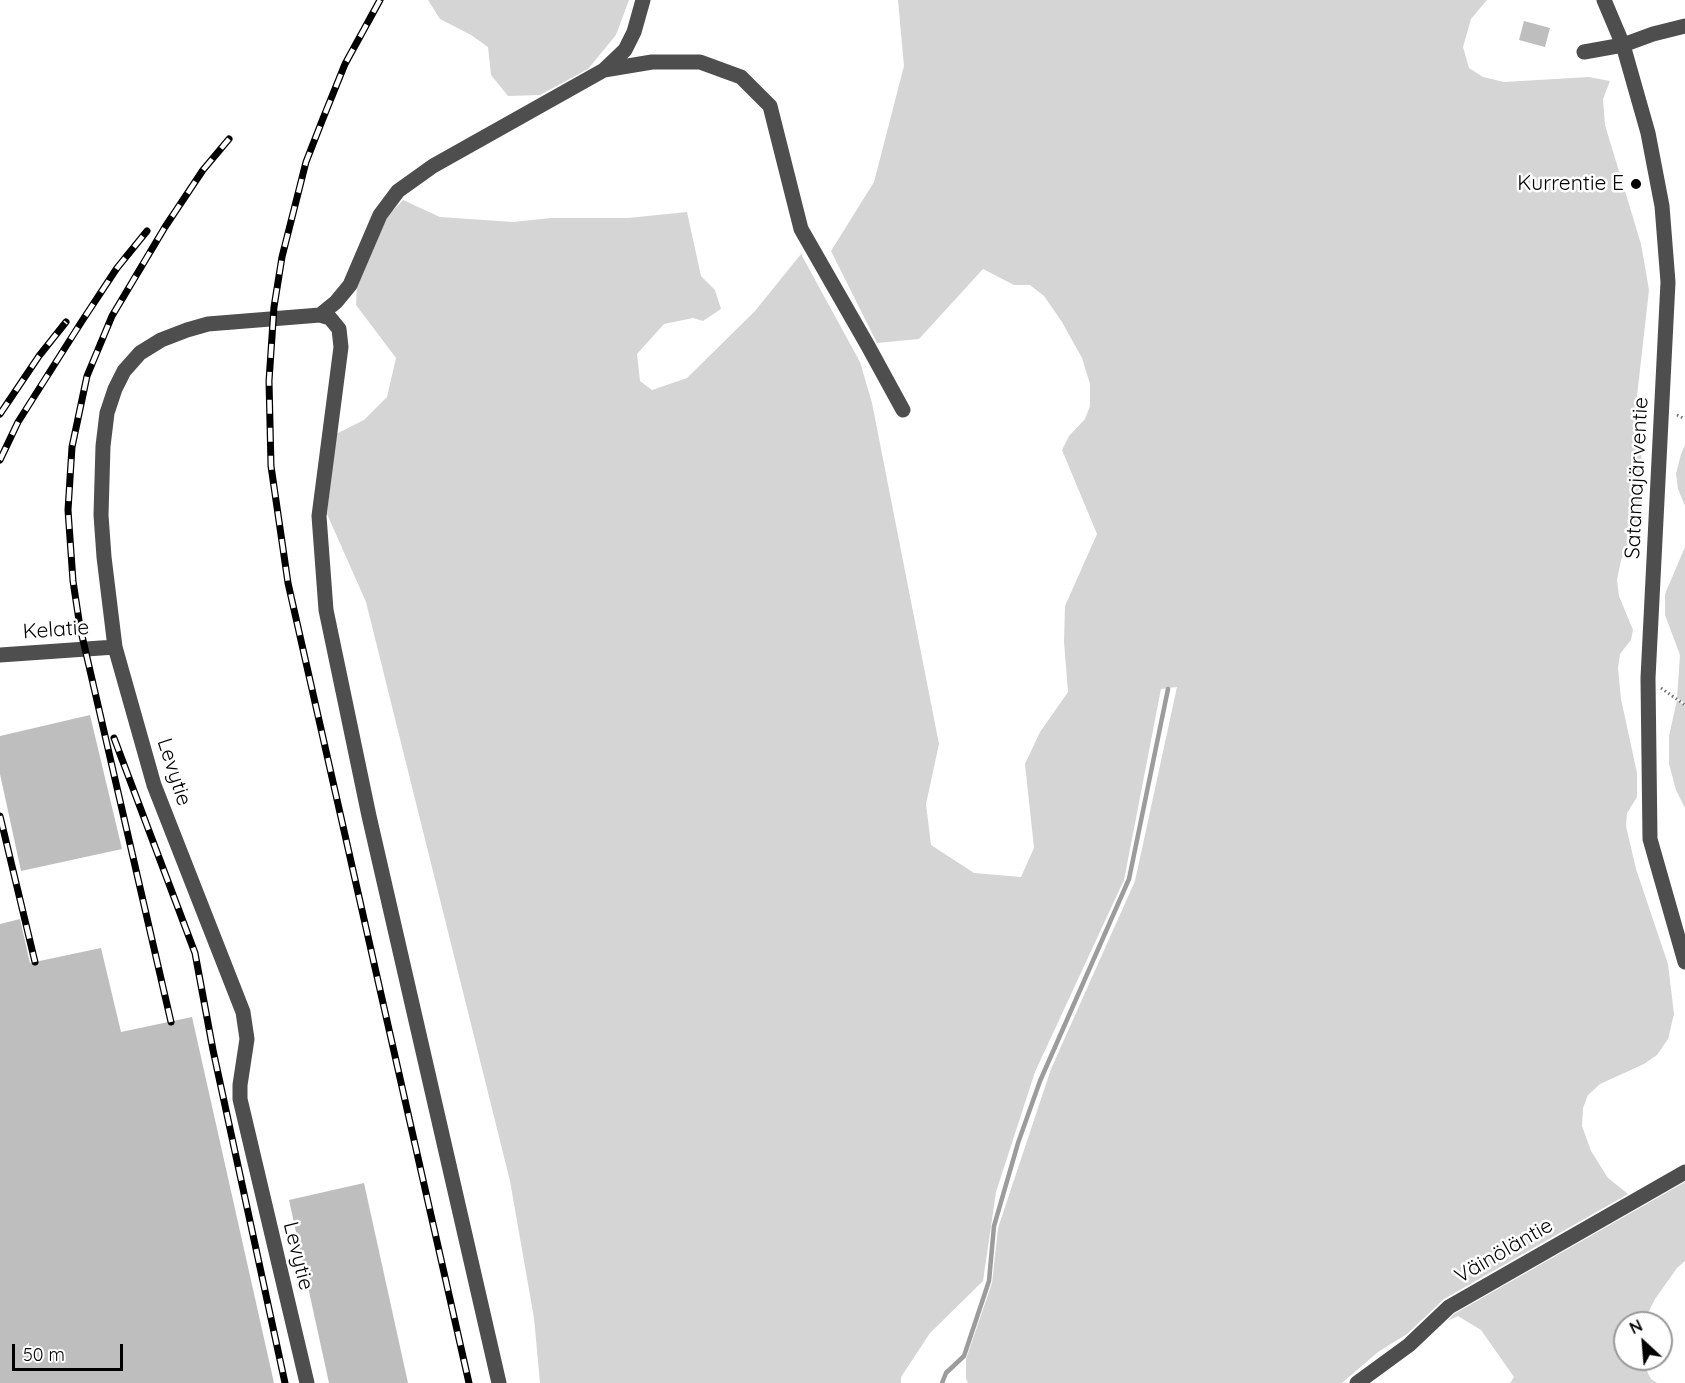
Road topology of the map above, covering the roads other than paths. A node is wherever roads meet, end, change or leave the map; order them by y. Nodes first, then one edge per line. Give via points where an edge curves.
1 (643, 0) edge
2 (1604, 0) edge
3 (1685, 26) edge
4 (1623, 45) junction
5 (1584, 52) dead end
6 (604, 70) junction
7 (320, 315) junction
8 (903, 410) dead end
9 (115, 647) junction
10 (0, 655) edge
11 (1685, 962) edge
12 (1685, 1172) edge
13 (307, 1383) edge
14 (499, 1383) edge
15 (1357, 1383) edge

1 - 6 street via 626,50
2 - 4 street, Satamajärventie
3 - 4 street
4 - 5 street
4 - 11 street, Satamajärventie via 1648,133 1662,206 1668,282 1647,678 1650,839
6 - 7 street via 433,166 398,191 380,215 350,285
6 - 8 street via 652,62 700,62 741,77 770,106 801,229
7 - 9 street, Levytie via 208,324 161,340 140,353 124,370 107,413 101,492
7 - 14 street via 330,318 339,328 341,347 319,516 326,610 369,816
9 - 10 street, Kelatie
9 - 13 street, Levytie via 154,785 243,1012 247,1039 240,1099
12 - 15 street, Väinöläntie via 1449,1307 1409,1344

